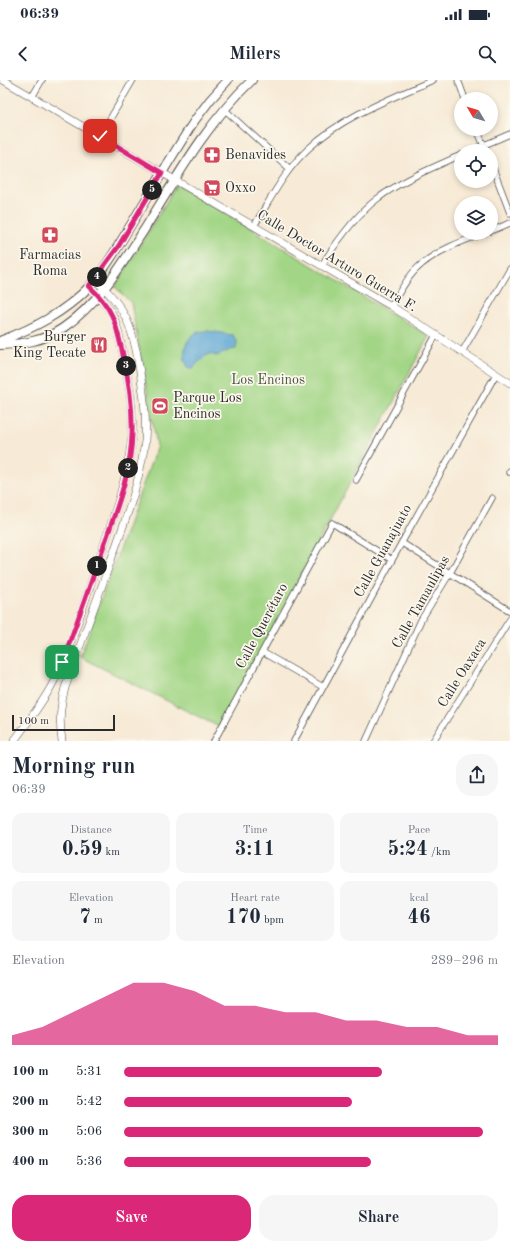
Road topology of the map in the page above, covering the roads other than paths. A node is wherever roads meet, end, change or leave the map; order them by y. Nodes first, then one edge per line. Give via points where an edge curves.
1 (3, 80) edge
2 (42, 80) edge
3 (133, 80) edge
4 (228, 80) edge
5 (252, 80) edge
6 (433, 80) edge
7 (458, 80) edge
8 (463, 92) edge
9 (32, 97) junction
10 (224, 109) junction
11 (510, 134) edge
12 (100, 136) junction
13 (486, 144) edge
14 (454, 158) edge
15 (290, 169) junction
16 (162, 173) junction
17 (175, 180) junction
18 (498, 182) edge
19 (510, 213) edge
20 (510, 223) edge
21 (254, 226) junction
22 (498, 228) edge
23 (468, 240) edge
24 (322, 265) junction
25 (510, 269) edge
26 (92, 283) junction
27 (105, 288) junction
28 (99, 296) junction
29 (390, 306) junction
30 (436, 336) junction
31 (0, 341) edge
32 (0, 345) edge
33 (462, 352) junction
34 (496, 374) junction
35 (510, 383) edge
36 (356, 480) dead end
37 (492, 498) dead end
38 (113, 519) junction
39 (124, 524) junction
40 (402, 543) junction
41 (392, 560) junction
42 (450, 573) junction
43 (510, 611) edge
44 (510, 619) edge
45 (262, 652) junction
46 (323, 687) junction
47 (14, 741) edge
48 (62, 741) edge
49 (214, 741) edge
50 (294, 741) edge
51 (366, 741) edge
52 (434, 741) edge

1 - 9 street, Calle Doctor Arturo Guerra F.
2 - 9 street
3 - 12 street
4 - 16 main road via 195,120
5 - 10 main road
6 - 15 street via 347,120 308,149
7 - 8 street
9 - 12 street, Calle Doctor Arturo Guerra F.
10 - 15 street
10 - 17 main road via 205,133
11 - 13 street
12 - 16 street, Calle Doctor Arturo Guerra F.
14 - 24 street via 402,182 376,199 338,241
15 - 21 street
16 - 17 street, Calle Doctor Arturo Guerra F.
16 - 26 main road via 118,247
17 - 21 street, Calle Doctor Arturo Guerra F.
17 - 27 main road
18 - 19 street
20 - 22 street
21 - 24 street, Calle Doctor Arturo Guerra F.
23 - 29 street via 446,249 421,265
24 - 29 street, Calle Doctor Arturo Guerra F.
25 - 33 street
26 - 27 street
26 - 28 street
26 - 31 main road via 44,322
27 - 28 main road
27 - 39 street via 120,306 129,324 137,352 145,404 142,462
28 - 32 main road via 72,321 47,337 20,344
28 - 38 street via 107,305 117,326 126,368 132,417 127,471
29 - 30 street, Calle Doctor Arturo Guerra F.
30 - 33 street, Calle Doctor Arturo Guerra F.
30 - 36 street
33 - 34 street, Calle Doctor Arturo Guerra F.
34 - 35 street, Calle Doctor Arturo Guerra F.
34 - 40 street, Calle Guanajuato
37 - 42 street, Calle Tamaulipas
38 - 39 street
38 - 47 street via 53,683
39 - 48 street via 65,688 60,706
40 - 41 street, Calle Guanajuato
40 - 42 street
41 - 45 street, Calle Querétaro via 332,523
41 - 46 street, Calle Guanajuato
42 - 43 street
42 - 51 street, Calle Tamaulipas via 421,620
44 - 52 street, Calle Oaxaca
45 - 46 street
45 - 49 street, Calle Querétaro
46 - 50 street, Calle Guanajuato

